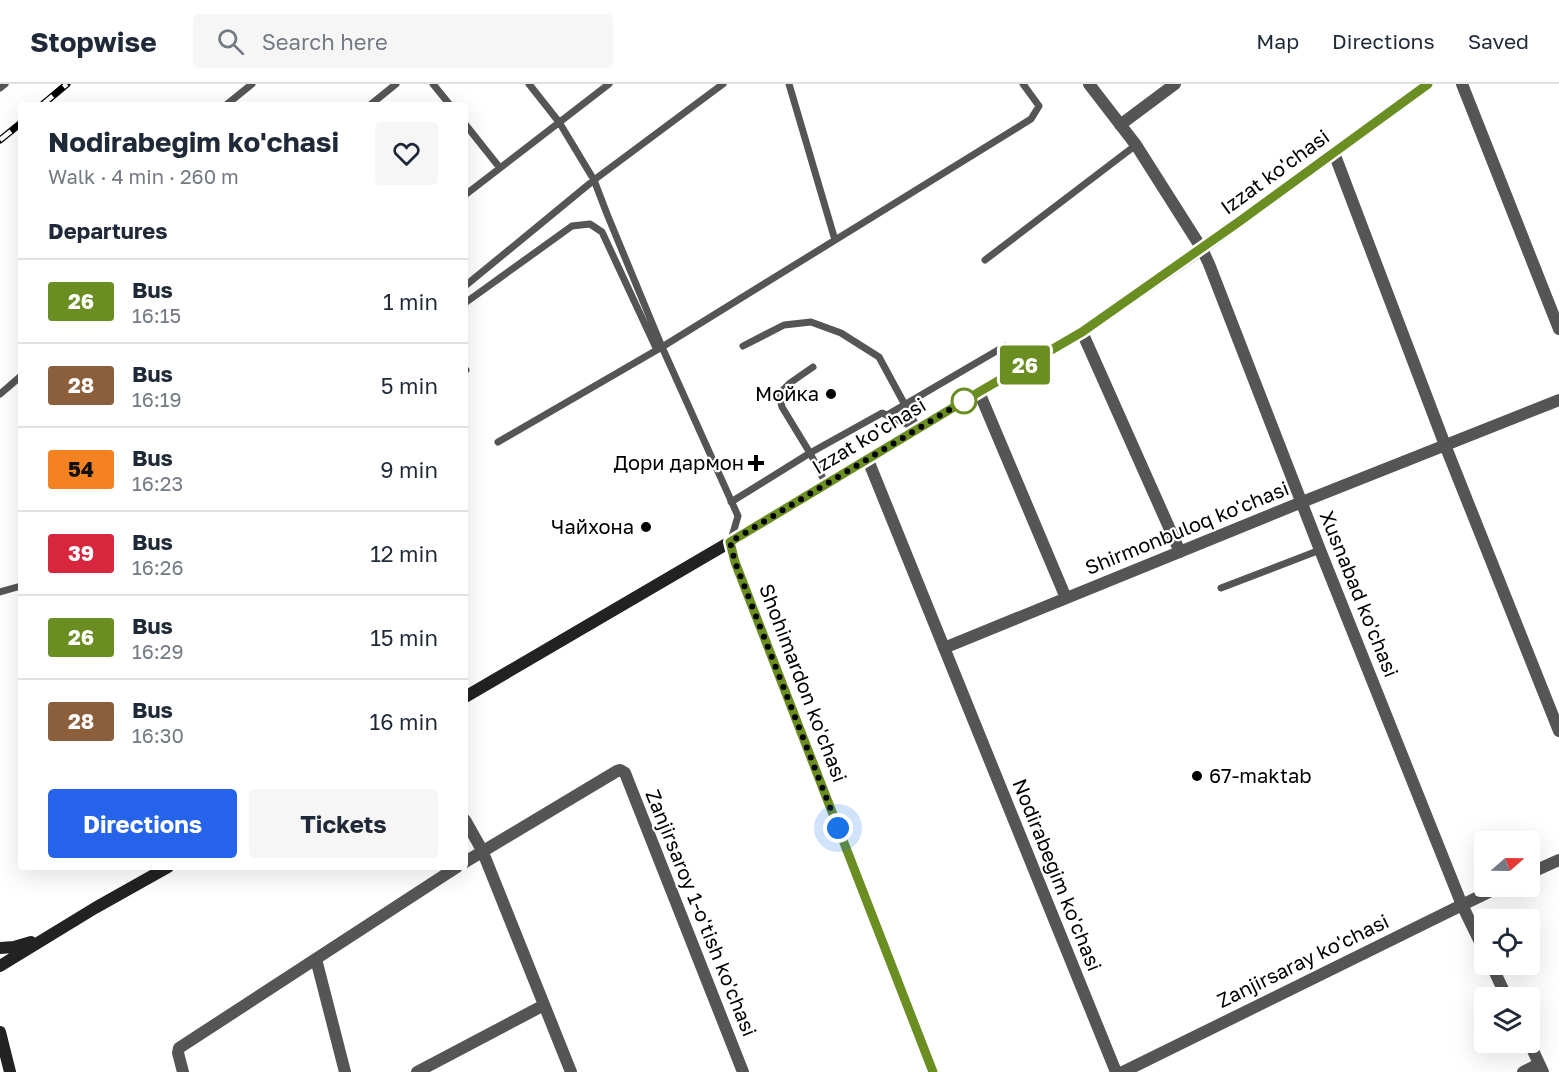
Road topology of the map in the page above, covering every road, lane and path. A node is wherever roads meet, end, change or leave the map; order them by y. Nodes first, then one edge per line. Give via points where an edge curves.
1 (5, 84) edge
2 (252, 84) edge
3 (396, 84) edge
4 (433, 84) edge
5 (529, 84) edge
6 (609, 84) edge
7 (723, 84) edge
8 (789, 84) edge
9 (1023, 84) edge
10 (1089, 84) edge
11 (1175, 84) edge
12 (1428, 84) edge
13 (1462, 84) edge
14 (0, 88) edge
15 (230, 102) edge
16 (374, 102) edge
17 (448, 102) edge
18 (559, 122) junction
19 (1120, 125) junction
20 (468, 128) edge
21 (1136, 145) junction
22 (1334, 153) junction
23 (500, 168) junction
24 (594, 180) junction
25 (468, 193) edge
26 (835, 240) junction
27 (1202, 249) junction
28 (985, 260) dead end
29 (468, 284) edge
30 (468, 301) edge
31 (1559, 329) edge
32 (1082, 332) junction
33 (743, 346) dead end
34 (660, 348) junction
35 (1035, 359) junction
36 (813, 367) dead end
37 (18, 379) edge
38 (979, 392) junction
39 (0, 394) edge
40 (1559, 400) edge
41 (905, 405) junction
42 (887, 415) junction
43 (918, 429) junction
44 (498, 442) dead end
45 (1445, 445) junction
46 (810, 453) junction
47 (868, 460) junction
48 (826, 484) junction
49 (731, 502) junction
50 (1302, 502) junction
51 (730, 542) junction
52 (1320, 550) junction
53 (1180, 552) junction
54 (18, 587) edge
55 (1221, 588) dead end
56 (0, 592) edge
57 (1066, 598) junction
58 (944, 648) junction
59 (468, 695) edge
60 (1559, 731) edge
61 (468, 825) edge
62 (482, 850) junction
63 (468, 860) edge
64 (1559, 860) edge
65 (1540, 869) edge
66 (163, 870) edge
67 (452, 870) edge
68 (1478, 897) edge
69 (1462, 905) junction
70 (1474, 930) edge
71 (48, 936) junction
72 (0, 948) edge
73 (316, 959) junction
74 (0, 966) edge
75 (544, 1005) junction
76 (0, 1032) edge
77 (1534, 1053) edge
78 (1541, 1068) edge
79 (10, 1072) edge
80 (183, 1072) edge
81 (345, 1072) edge
82 (417, 1072) edge
83 (571, 1072) edge
84 (744, 1072) edge
85 (933, 1072) edge
86 (1116, 1072) edge
87 (1123, 1072) edge
88 (1523, 1072) edge

1 - 14 lane
2 - 15 lane
3 - 16 lane
4 - 17 lane
5 - 18 lane
6 - 18 lane
7 - 24 lane
8 - 26 lane
9 - 26 lane via 1039,106 1031,119
10 - 19 street, Xusnabad ko'chasi
11 - 19 street
12 - 22 main road, Izzat ko'chasi
13 - 31 street
18 - 23 lane
18 - 24 lane
19 - 21 street, Xusnabad ko'chasi
20 - 23 lane
21 - 27 street, Xusnabad ko'chasi
21 - 28 lane
22 - 27 main road, Izzat ko'chasi
22 - 45 street
23 - 25 lane
24 - 29 lane
24 - 34 lane
26 - 34 lane
27 - 32 main road, Izzat ko'chasi
27 - 50 street, Xusnabad ko'chasi
30 - 34 lane via 572,226 590,224 602,232
32 - 35 main road, Izzat ko'chasi
32 - 53 street
33 - 41 lane via 784,325 811,322 841,333 879,357
34 - 44 lane
34 - 49 lane
35 - 38 main road, Izzat ko'chasi
35 - 41 lane via 1005,346
36 - 46 lane via 779,394 782,407
37 - 39 lane
38 - 43 main road, Izzat ko'chasi
38 - 57 street
40 - 45 street, Shirmonbuloq ko'chasi
41 - 42 lane
41 - 43 lane
42 - 43 lane
42 - 46 lane via 882,413
43 - 47 main road, Izzat ko'chasi
45 - 50 street, Shirmonbuloq ko'chasi
45 - 60 street
46 - 48 lane
46 - 49 lane
47 - 48 main road, Izzat ko'chasi
47 - 58 street, Nodirabegim ko'chasi
48 - 51 main road, Izzat ko'chasi
49 - 51 lane via 738,516
50 - 52 street, Xusnabad ko'chasi
50 - 53 street, Shirmonbuloq ko'chasi
51 - 59 main road, Izzat ko'chasi
51 - 85 main road, Shohimardon ko'chasi
52 - 55 lane
52 - 69 street, Xusnabad ko'chasi
53 - 57 street, Shirmonbuloq ko'chasi
54 - 56 lane
57 - 58 street, Shirmonbuloq ko'chasi
58 - 86 street, Nodirabegim ko'chasi
61 - 62 street
62 - 63 street
62 - 75 street
62 - 84 street, Zanjirsaroy 1-o'tish ko'chasi via 617,771 625,773
64 - 65 street
66 - 71 main road
67 - 73 street
68 - 69 street, Zanjirsaray ko'chasi
69 - 70 street, Xusnabad ko'chasi
69 - 87 street, Zanjirsaray ko'chasi
71 - 72 main road
71 - 74 main road
73 - 80 street via 179,1048
73 - 81 street
75 - 82 street
75 - 83 street
76 - 79 main road
77 - 78 street
78 - 88 street

